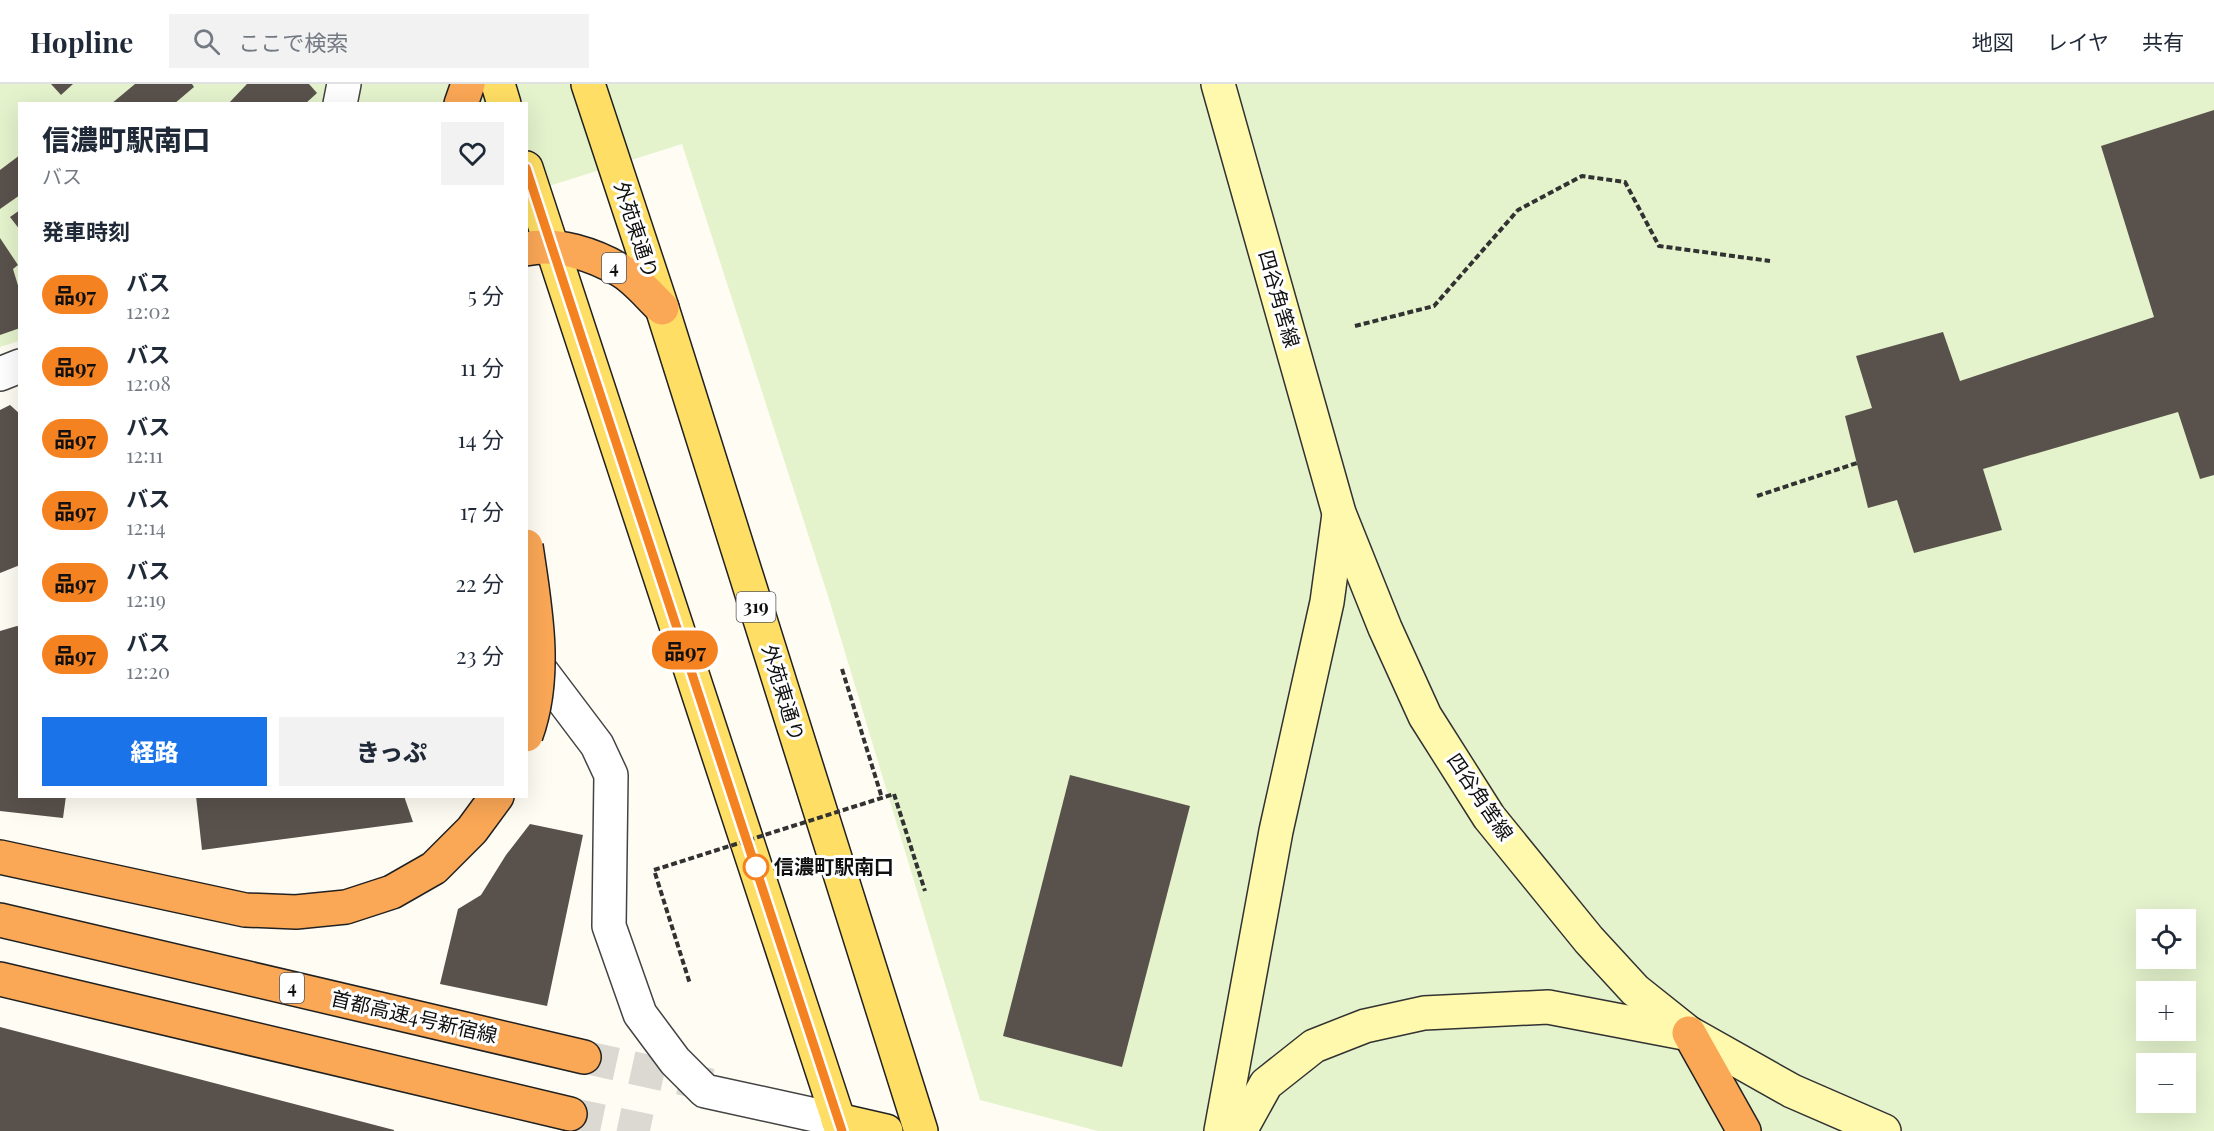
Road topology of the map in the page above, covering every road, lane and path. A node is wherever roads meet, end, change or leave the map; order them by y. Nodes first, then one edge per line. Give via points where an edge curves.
1 (344, 84) edge
2 (468, 84) edge
3 (498, 84) edge
4 (588, 84) edge
5 (1218, 84) edge
6 (340, 102) edge
7 (462, 102) edge
8 (503, 102) edge
9 (528, 179) edge
10 (540, 248) edge
11 (1770, 261) dead end
12 (662, 308) junction
13 (1355, 326) dead end
14 (18, 367) edge
15 (0, 374) edge
16 (1857, 463) dead end
17 (1757, 496) dead end
18 (1339, 513) junction
19 (528, 565) edge
20 (528, 654) edge
21 (842, 669) dead end
22 (528, 725) edge
23 (496, 798) edge
24 (882, 798) junction
25 (0, 857) edge
26 (925, 891) dead end
27 (0, 920) edge
28 (0, 979) edge
29 (690, 984) dead end
30 (1689, 1034) junction
31 (584, 1057) tunnel mouth
32 (570, 1114) tunnel mouth
33 (840, 1126) edge
34 (886, 1131) edge
35 (921, 1131) edge
36 (1221, 1131) edge
37 (1240, 1131) edge
38 (1744, 1131) edge
39 (1884, 1131) edge

1 - 6 street
2 - 7 highway
3 - 8 main road
4 - 12 main road, 外苑東通り / 319
5 - 18 main road, 四谷角筈線
9 - 10 main road
10 - 12 highway, 4 via 583,254 622,271
10 - 33 main road
11 - 13 path via 1659,246 1624,183 1582,176 1518,210 1434,306
12 - 35 main road, 外苑東通り / 319
14 - 15 street
16 - 17 path
18 - 30 main road, 四谷角筈線 via 1425,716 1489,817 1635,990
18 - 36 main road, 四谷角筈線 via 1327,602 1276,831
19 - 22 highway, bridge via 537,650 536,686
20 - 33 street via 597,745 611,775 609,927 640,1014 675,1061 705,1091
21 - 24 path
23 - 25 highway via 472,830 434,868 392,892 346,907 296,912 245,910
24 - 26 path, bridge via 894,794
24 - 29 path, bridge via 654,870
27 - 31 highway, 首都高速4号新宿線 / 4
28 - 32 highway
30 - 37 main road, 四谷角筈線 via 1548,1007 1424,1013 1365,1026 1314,1046 1266,1084
30 - 38 highway
30 - 39 main road, 四谷角筈線 via 1792,1091
33 - 34 main road

